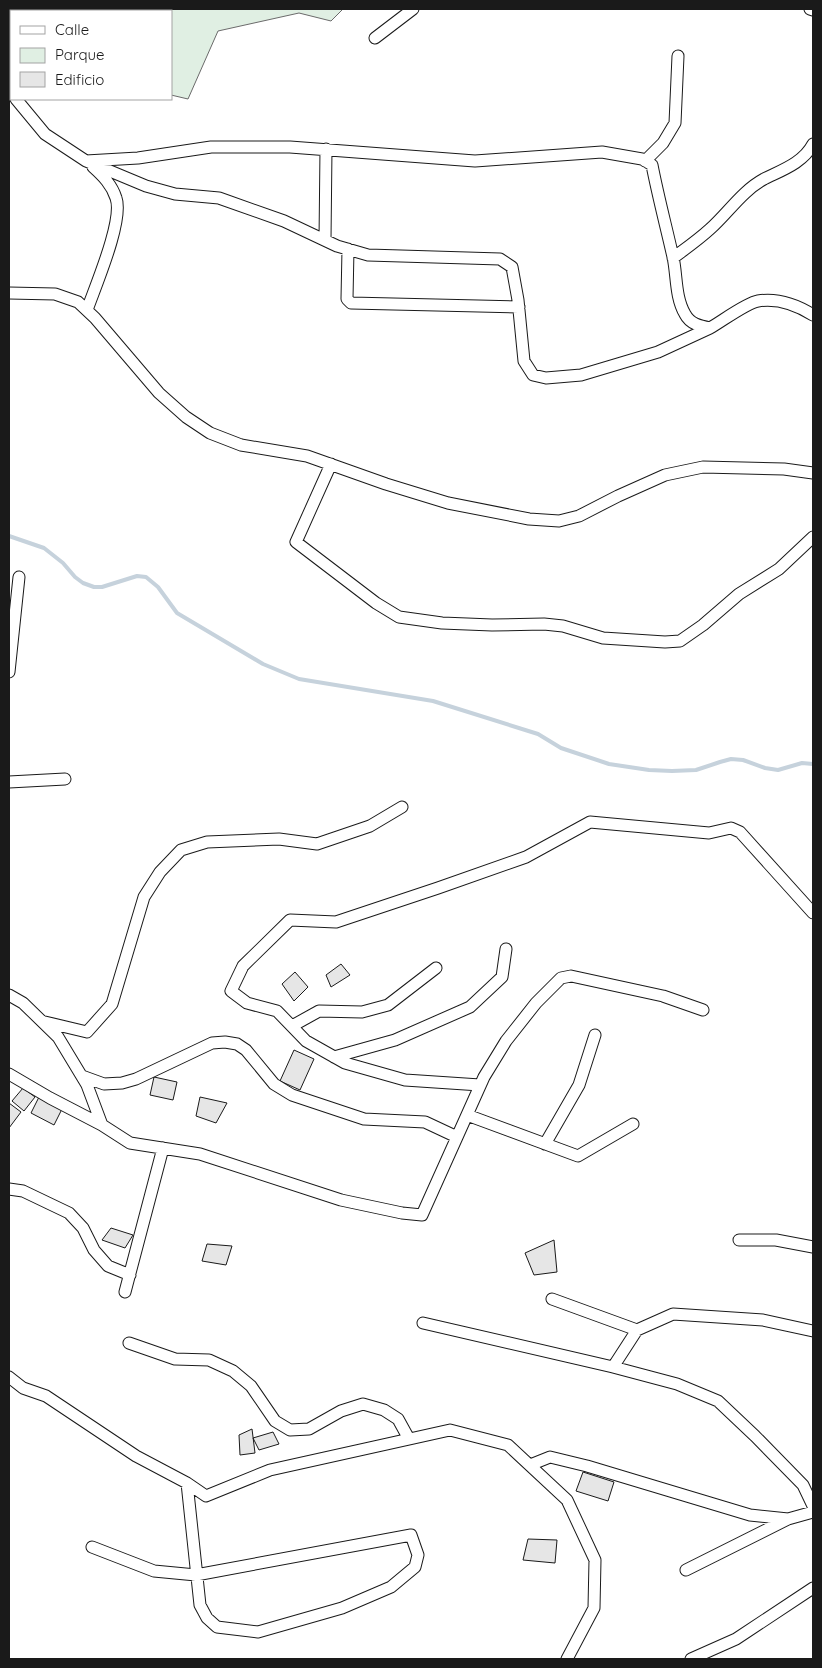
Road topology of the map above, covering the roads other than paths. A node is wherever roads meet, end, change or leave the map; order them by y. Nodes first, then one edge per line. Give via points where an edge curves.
1 (413, 9) edge
2 (375, 38) dead end
3 (678, 56) dead end
4 (20, 102) edge
5 (813, 144) edge
6 (326, 150) junction
7 (86, 161) junction
8 (645, 161) junction
9 (325, 240) junction
10 (348, 249) junction
11 (673, 258) junction
12 (9, 293) edge
13 (518, 307) junction
14 (87, 310) junction
15 (813, 315) edge
16 (710, 328) junction
17 (331, 464) junction
18 (813, 473) edge
19 (813, 538) edge
20 (19, 577) dead end
21 (9, 672) edge
22 (65, 779) dead end
23 (9, 782) edge
24 (402, 807) dead end
25 (813, 913) edge
26 (506, 950) dead end
27 (436, 968) dead end
28 (9, 994) edge
29 (703, 1010) dead end
30 (41, 1020) junction
31 (292, 1026) junction
32 (595, 1035) dead end
33 (334, 1057) junction
34 (9, 1074) edge
35 (82, 1076) junction
36 (480, 1086) junction
37 (467, 1115) junction
38 (633, 1124) dead end
39 (102, 1125) junction
40 (457, 1137) junction
41 (545, 1144) junction
42 (163, 1148) junction
43 (9, 1189) edge
44 (739, 1240) dead end
45 (813, 1247) edge
46 (130, 1275) junction
47 (125, 1292) dead end
48 (552, 1299) dead end
49 (423, 1322) dead end
50 (637, 1330) junction
51 (813, 1331) edge
52 (129, 1343) dead end
53 (613, 1367) junction
54 (9, 1377) edge
55 (409, 1439) junction
56 (530, 1465) junction
57 (187, 1483) junction
58 (813, 1506) edge
59 (813, 1512) edge
60 (788, 1519) junction
61 (92, 1547) dead end
62 (686, 1570) dead end
63 (196, 1575) junction
64 (813, 1588) edge
65 (567, 1659) edge
66 (691, 1659) edge

1 - 2 street
3 - 8 street via 675,122 663,143
4 - 7 street via 45,134
5 - 11 street via 810,151 791,167 762,180 739,198 710,229
6 - 7 street via 290,146 211,147 138,158
6 - 8 street via 475,161 602,152
6 - 9 street
7 - 9 street via 146,186 175,194 219,198 284,221
7 - 14 street via 106,179 117,199 118,219
8 - 11 street via 652,165
9 - 10 street
10 - 13 street via 368,255 500,259 512,267
10 - 13 street via 347,299 351,303
11 - 16 street via 684,314 691,322
12 - 14 street via 55,294 78,302
13 - 16 street via 524,361 533,375 546,378 581,375 658,352
14 - 17 street via 159,393 210,433 241,445 307,456
15 - 16 street via 778,301 756,301
17 - 18 street via 448,503 529,519 559,521 578,516 665,475 702,468 784,469
17 - 19 street via 296,542 399,617 442,623 544,624 604,638 680,641 739,594 779,569
20 - 21 street
22 - 23 street
24 - 30 street via 370,826 317,844 279,839 206,842 181,850 160,872 144,897 112,1004 87,1032
25 - 31 street via 740,832 731,828 710,833 590,822 526,857 364,913 336,922 290,920 243,966 231,991 247,1003 277,1012
26 - 33 street via 502,977 470,1007 395,1040
27 - 31 street via 388,1005 362,1012 319,1011
28 - 30 street
29 - 36 street via 654,994 571,976 561,978 506,1040
30 - 35 street via 58,1037
31 - 33 street via 306,1041
32 - 41 street via 579,1085
33 - 36 street via 345,1064 405,1080
34 - 39 street
35 - 39 street
35 - 40 street via 104,1084 122,1083 212,1043 225,1042 246,1050 274,1084 292,1095 364,1119 425,1122
36 - 37 street
37 - 40 street
37 - 41 street
38 - 41 street via 578,1156
39 - 42 street via 130,1142
40 - 42 street via 422,1215 341,1200 200,1154
42 - 46 street
43 - 46 street via 22,1191 69,1212 84,1228 94,1250 108,1266
44 - 45 street via 776,1240
46 - 47 street
48 - 50 street
49 - 53 street
50 - 51 street via 673,1314 763,1320
50 - 53 street
52 - 55 street via 175,1359 209,1360 233,1371 251,1386 275,1421 290,1430 309,1429 340,1411 363,1404 384,1410 398,1419
53 - 58 street via 677,1384 718,1401 803,1485
54 - 57 street via 22,1388 46,1396 136,1456
55 - 56 street via 450,1430 508,1445
55 - 57 street via 270,1470 206,1496
56 - 60 street via 550,1457 750,1515
56 - 65 street via 567,1500 595,1560 594,1608
57 - 63 street
59 - 60 street
60 - 62 street
61 - 63 street via 154,1571
63 - 63 street via 200,1605 207,1618 217,1626 258,1632 342,1608 391,1587 415,1566 418,1554 411,1535
64 - 66 street via 736,1639

